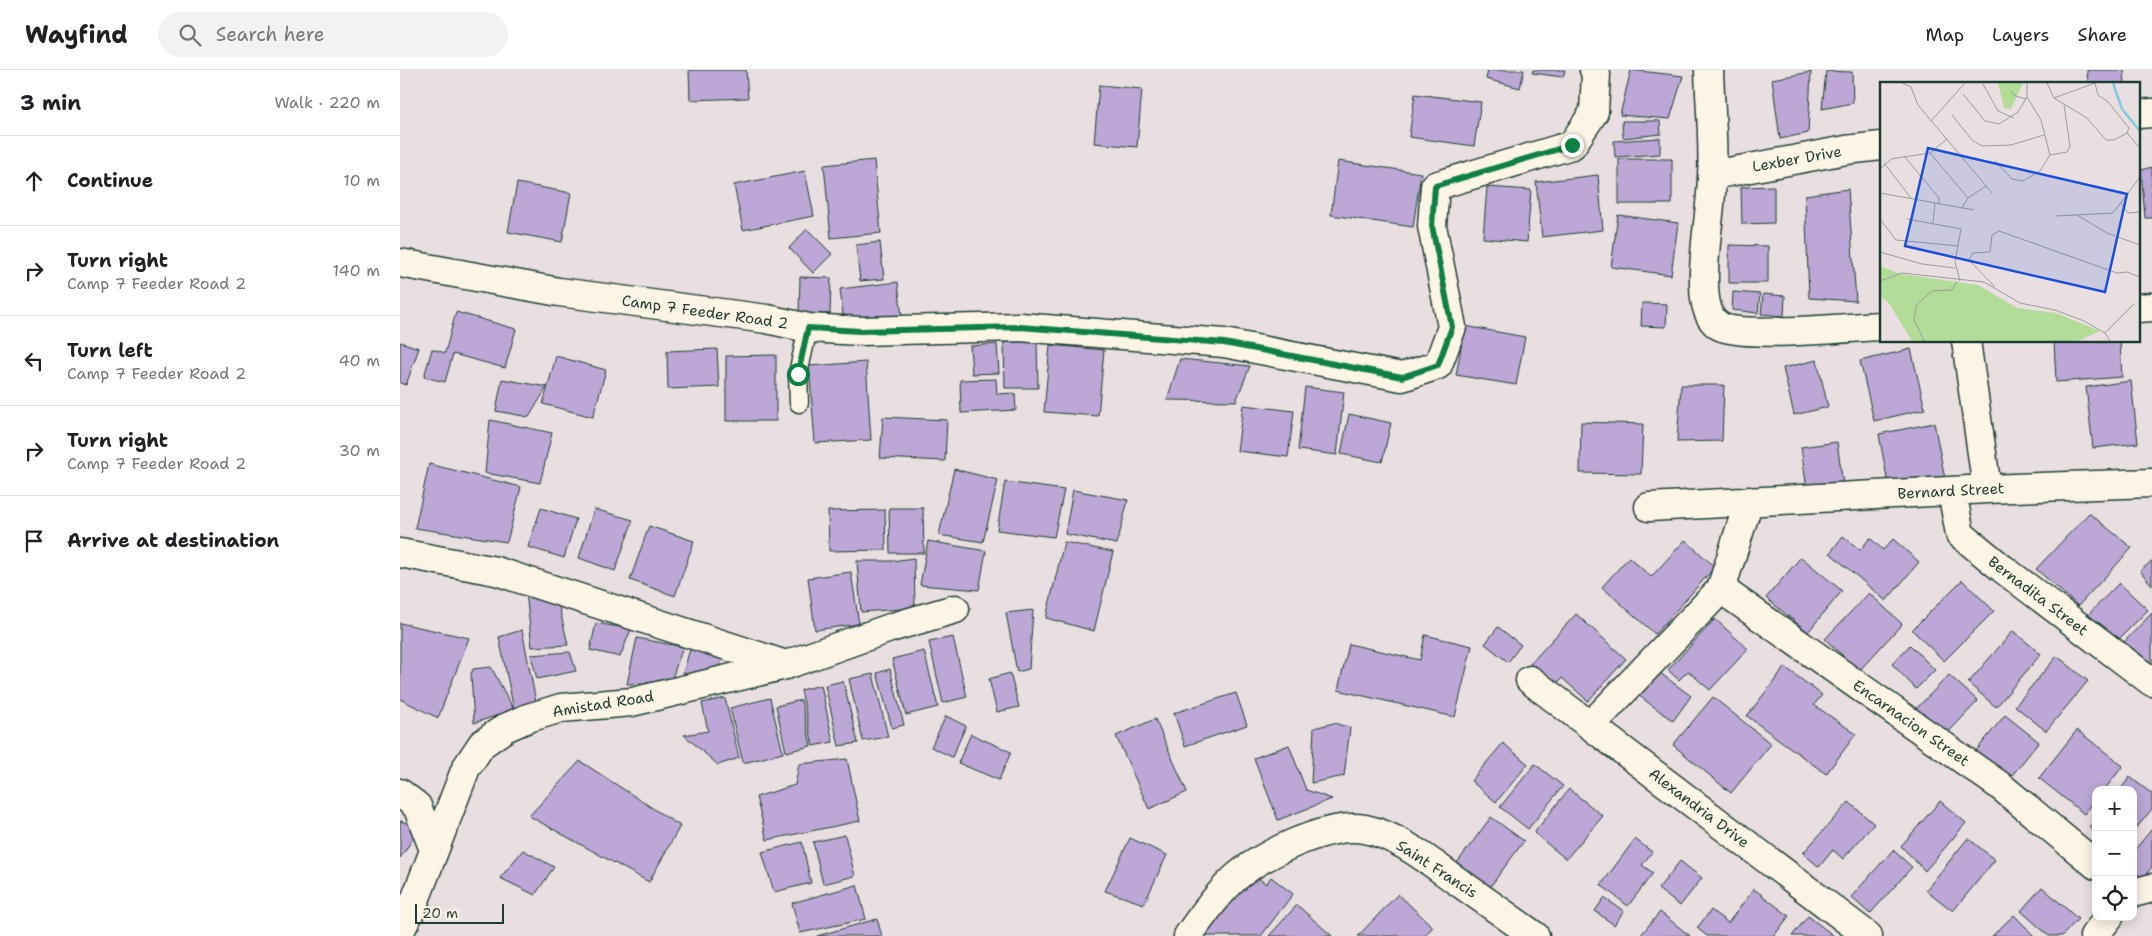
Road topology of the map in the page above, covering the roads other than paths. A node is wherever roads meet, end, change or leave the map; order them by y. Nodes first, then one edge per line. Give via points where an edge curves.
1 (1594, 70) edge
2 (1708, 70) edge
3 (1880, 146) edge
4 (1713, 175) junction
5 (400, 263) edge
6 (1880, 326) edge
7 (808, 328) junction
8 (1966, 342) edge
9 (799, 404) dead end
10 (2152, 483) edge
11 (1987, 489) junction
12 (1952, 492) junction
13 (1749, 501) junction
14 (1649, 507) dead end
15 (400, 553) edge
16 (1721, 589) junction
17 (955, 608) dead end
18 (786, 665) junction
19 (1530, 680) dead end
20 (2152, 682) edge
21 (1591, 725) junction
22 (400, 793) edge
23 (434, 850) junction
24 (2092, 862) edge
25 (2152, 888) edge
26 (2137, 892) edge
27 (2106, 921) edge
28 (400, 931) edge
29 (1188, 936) edge
30 (1535, 936) edge
31 (1868, 936) edge
32 (2094, 936) edge

1 - 7 street, Camp 7 Feeder Road 2 via 1594,112 1572,145 1435,186 1432,226 1452,327 1438,365 1402,377 1224,343 1020,327 860,331
2 - 4 street
3 - 4 street, Lexber Drive
4 - 6 street via 1704,283 1710,316 1718,325 1733,331 1759,332
5 - 7 street, Camp 7 Feeder Road 2 via 559,292
7 - 9 lane via 798,374
8 - 11 street
10 - 11 street, Bernard Street
11 - 12 street, Bernard Street
12 - 13 street, Bernard Street
12 - 20 street, Bernadita Street via 1960,534
13 - 14 street, Bernard Street
13 - 16 street
15 - 18 street via 496,571
16 - 21 street
16 - 24 street, Encarnacion Street via 1999,785
17 - 18 street, Amistad Road
18 - 23 street, Amistad Road via 632,702 561,708 505,728 482,744 466,768
19 - 21 street, Alexandria Drive
21 - 31 street, Alexandria Drive
22 - 23 street via 417,806
23 - 28 street, Amistad Road
25 - 26 street
27 - 32 street
29 - 30 street, Saint Francis via 1233,880 1264,858 1298,841 1364,829 1415,852

